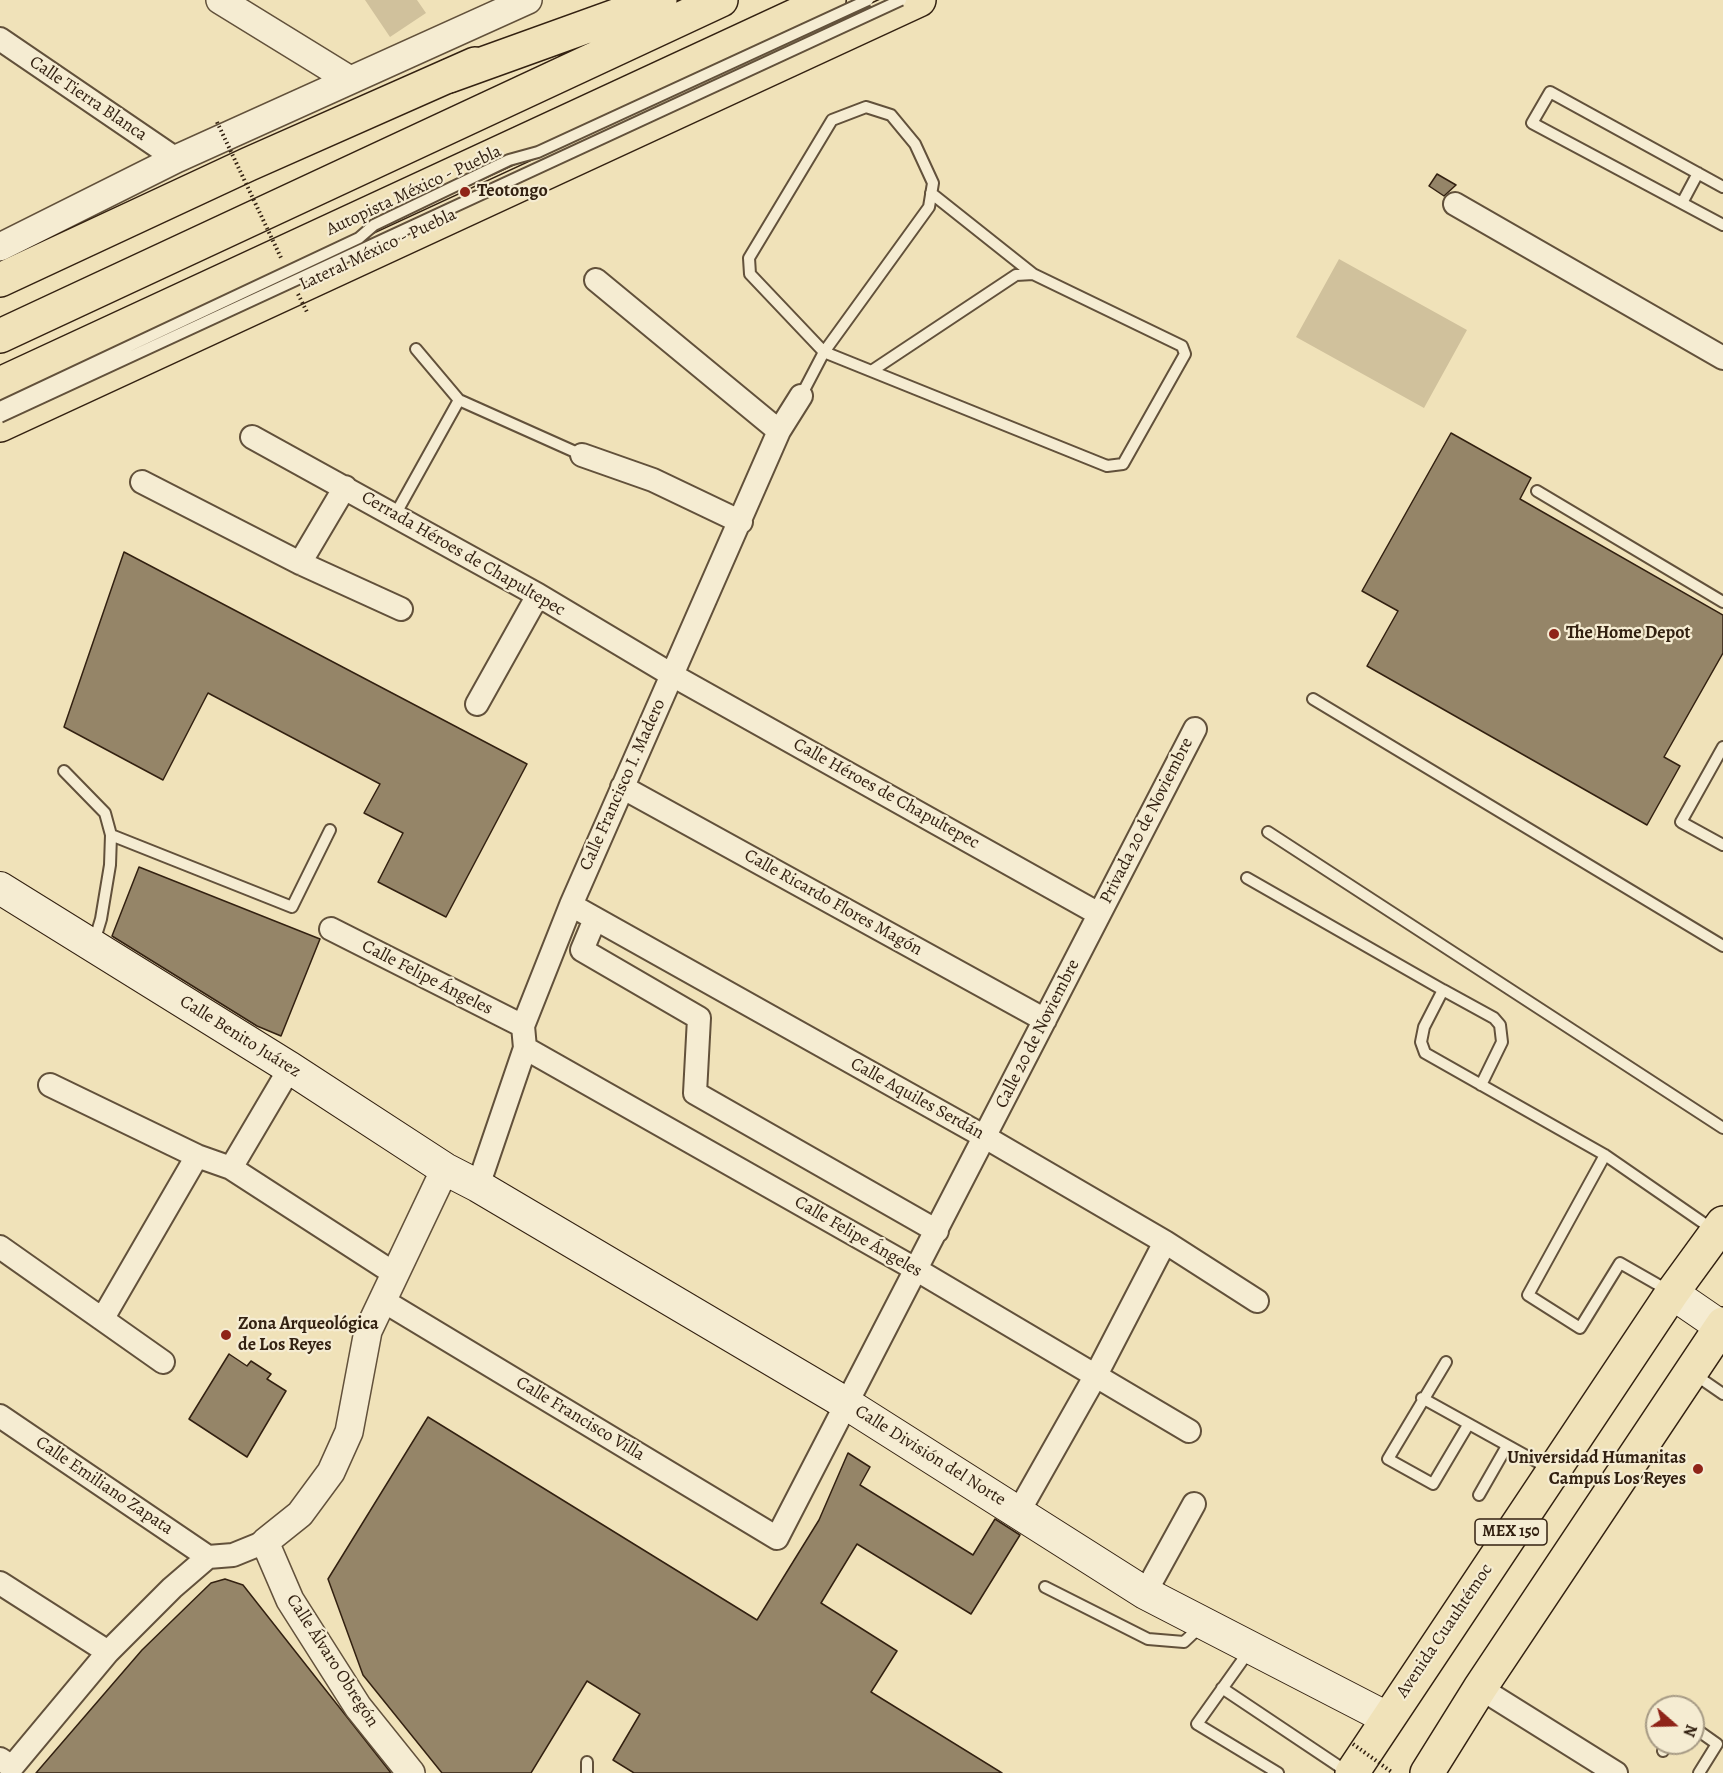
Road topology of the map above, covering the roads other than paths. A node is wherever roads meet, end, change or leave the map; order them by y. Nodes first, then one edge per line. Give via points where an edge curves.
1 (220, 0) edge
2 (528, 0) edge
3 (613, 0) edge
4 (660, 0) edge
5 (722, 0) edge
6 (829, 0) edge
7 (868, 0) edge
8 (901, 0) edge
9 (920, 0) edge
10 (0, 39) edge
11 (450, 76) junction
12 (350, 80) junction
13 (176, 159) junction
14 (1698, 173) junction
15 (1723, 187) edge
16 (931, 194) junction
17 (1682, 203) junction
18 (1455, 204) dead end
19 (1723, 225) edge
20 (0, 247) edge
21 (1033, 274) junction
22 (0, 280) edge
23 (596, 280) dead end
24 (0, 336) edge
25 (416, 349) dead end
26 (824, 352) junction
27 (1723, 358) edge
28 (873, 370) junction
29 (0, 384) edge
30 (801, 396) joint
31 (459, 400) junction
32 (0, 407) edge
33 (0, 417) edge
34 (0, 425) edge
35 (779, 431) junction
36 (252, 437) dead end
37 (582, 454) joint
38 (142, 482) dead end
39 (345, 487) junction
40 (1537, 491) dead end
41 (395, 515) junction
42 (741, 522) junction
43 (300, 563) junction
44 (538, 595) junction
45 (1723, 602) edge
46 (401, 609) dead end
47 (672, 675) junction
48 (1313, 699) dead end
49 (477, 704) dead end
50 (1195, 729) dead end
51 (1723, 747) edge
52 (64, 771) dead end
53 (622, 787) junction
54 (330, 830) dead end
55 (1268, 832) dead end
56 (111, 836) junction
57 (1723, 845) edge
58 (1247, 878) dead end
59 (0, 888) edge
60 (571, 905) junction
61 (1100, 914) junction
62 (595, 919) junction
63 (330, 929) dead end
64 (93, 945) junction
65 (1723, 946) edge
66 (1443, 990) junction
67 (1045, 1020) junction
68 (524, 1037) junction
69 (290, 1068) junction
70 (50, 1085) dead end
71 (1481, 1085) junction
72 (1723, 1128) edge
73 (985, 1137) junction
74 (1605, 1155) junction
75 (197, 1156) junction
76 (231, 1168) junction
77 (445, 1169) junction
78 (478, 1186) junction
79 (1720, 1227) edge
80 (937, 1231) junction
81 (1165, 1242) junction
82 (0, 1247) edge
83 (917, 1270) junction
84 (395, 1275) junction
85 (1672, 1293) junction
86 (382, 1300) junction
87 (1257, 1301) dead end
88 (103, 1318) junction
89 (1722, 1326) edge
90 (164, 1362) dead end
91 (1446, 1362) dead end
92 (1692, 1372) junction
93 (1096, 1375) junction
94 (1723, 1394) edge
95 (1422, 1398) junction
96 (848, 1404) junction
97 (0, 1416) edge
98 (1468, 1425) junction
99 (1189, 1431) dead end
100 (1507, 1446) junction
101 (1552, 1471) junction
102 (1479, 1495) dead end
103 (1194, 1504) dead end
104 (1019, 1511) junction
105 (777, 1538) joint
106 (265, 1542) junction
107 (208, 1557) junction
108 (0, 1583) edge
109 (1045, 1587) dead end
110 (1145, 1593) junction
111 (1203, 1623) junction
112 (1251, 1648) junction
113 (108, 1652) junction
114 (1222, 1688) junction
115 (1480, 1688) junction
116 (1387, 1718) junction
117 (1705, 1736) edge
118 (6, 1763) edge
119 (1351, 1763) edge
120 (411, 1773) edge
121 (1278, 1773) edge
122 (1427, 1773) edge
123 (1616, 1773) edge
124 (1699, 1773) edge

1 - 12 street
2 - 12 street
3 - 11 main road
4 - 11 main road
5 - 24 main road
6 - 29 main road, Autopista México - Puebla
7 - 32 lane, bridge via 538,152 509,160 374,225 348,243
8 - 33 lane, bridge
9 - 34 main road, Lateral México - Puebla
10 - 13 street, Calle Tierra Blanca
11 - 22 main road
12 - 13 street
13 - 20 street
14 - 15 lane
14 - 17 lane
14 - 17 lane via 1550,92 1532,123
16 - 21 lane
16 - 26 lane via 929,207
16 - 26 lane via 933,183 915,144 891,115 866,107 832,120 749,258 750,274
17 - 19 lane
18 - 27 street
21 - 28 lane via 1016,275
21 - 28 lane via 1182,346 1185,354 1123,464 1107,465
23 - 35 street
25 - 31 lane
26 - 28 lane
26 - 30 lane
30 - 35 street, Calle Francisco I. Madero
31 - 37 lane
31 - 41 lane
35 - 42 street, Calle Francisco I. Madero
36 - 39 street, Cerrada Héroes de Chapultepec
37 - 42 street via 653,480
38 - 43 street
39 - 41 street, Cerrada Héroes de Chapultepec
39 - 43 street
40 - 45 lane
41 - 44 street, Cerrada Héroes de Chapultepec
42 - 47 street, Calle Francisco I. Madero
43 - 46 street
44 - 47 street, Cerrada Héroes de Chapultepec
44 - 49 street
47 - 53 street, Calle Francisco I. Madero
47 - 61 street, Calle Héroes de Chapultepec
48 - 65 lane
50 - 61 street, Privada 20 de Noviembre
51 - 57 lane via 1681,822
52 - 56 lane via 105,813
53 - 60 street, Calle Francisco I. Madero
53 - 67 street, Calle Ricardo Flores Magón
54 - 56 lane via 292,907
55 - 72 lane
56 - 64 lane via 110,865
58 - 66 lane
59 - 64 main road, Calle Benito Juárez
60 - 62 street, Calle Aquiles Serdán
60 - 68 street, Calle Francisco I. Madero
61 - 67 street, Calle 20 de Noviembre
62 - 73 street, Calle Aquiles Serdán
62 - 80 street via 582,950 699,1018 695,1093
63 - 68 street, Calle Felipe Ángeles
64 - 69 main road, Calle Benito Juárez
66 - 71 lane via 1500,1025 1502,1042
66 - 71 lane via 1424,1028 1421,1042 1425,1053
67 - 73 street, Calle 20 de Noviembre
68 - 78 street, Calle Francisco I. Madero
68 - 83 street, Calle Felipe Ángeles
69 - 76 street
69 - 77 main road, Calle Benito Juárez
70 - 75 street
71 - 74 lane
73 - 80 street, Calle 20 de Noviembre
73 - 81 street, Calle Aquiles Serdán
74 - 79 lane
74 - 85 lane via 1528,1295 1580,1328 1620,1263
75 - 76 street
75 - 88 street
76 - 84 street
77 - 78 main road, Calle Benito Juárez
77 - 84 street
78 - 96 main road, Calle División del Norte
79 - 85 main road, Avenida Cuauhtémoc / MEX 150
80 - 83 street, Calle 20 de Noviembre
81 - 87 street, Calle Aquiles Serdán
81 - 93 street
82 - 88 street
83 - 93 street, Calle Felipe Ángeles
83 - 96 street, Calle 20 de Noviembre
84 - 86 street
85 - 89 main road
85 - 101 main road, Avenida Cuauhtémoc / MEX 150
86 - 105 street, Calle Francisco Villa
86 - 106 street via 368,1331 349,1432 331,1472 300,1514
88 - 90 street
89 - 92 main road, MEX 150
91 - 95 lane
92 - 94 lane
92 - 115 main road, MEX 150
93 - 99 street, Calle Felipe Ángeles
93 - 104 street
95 - 98 lane
95 - 98 lane via 1388,1459 1433,1484
96 - 104 main road, Calle División del Norte
96 - 105 street, Calle 20 de Noviembre
97 - 107 street, Calle Emiliano Zapata
98 - 100 lane
100 - 101 lane
100 - 102 lane
101 - 116 main road, Avenida Cuauhtémoc / MEX 150
103 - 110 street
104 - 110 main road, Calle División del Norte
106 - 107 street via 233,1555
106 - 120 street, Calle Álvaro Obregón via 290,1600 358,1707
107 - 113 street
108 - 113 street
109 - 111 lane via 1148,1639 1184,1642
110 - 111 main road, Calle División del Norte
111 - 112 main road, Calle División del Norte
112 - 114 lane
112 - 116 main road, Calle División del Norte
113 - 118 street
114 - 119 lane
114 - 121 lane via 1197,1724
115 - 122 main road, MEX 150
115 - 123 street
116 - 119 main road, Avenida Cuauhtémoc / MEX 150
117 - 124 lane via 1718,1744

